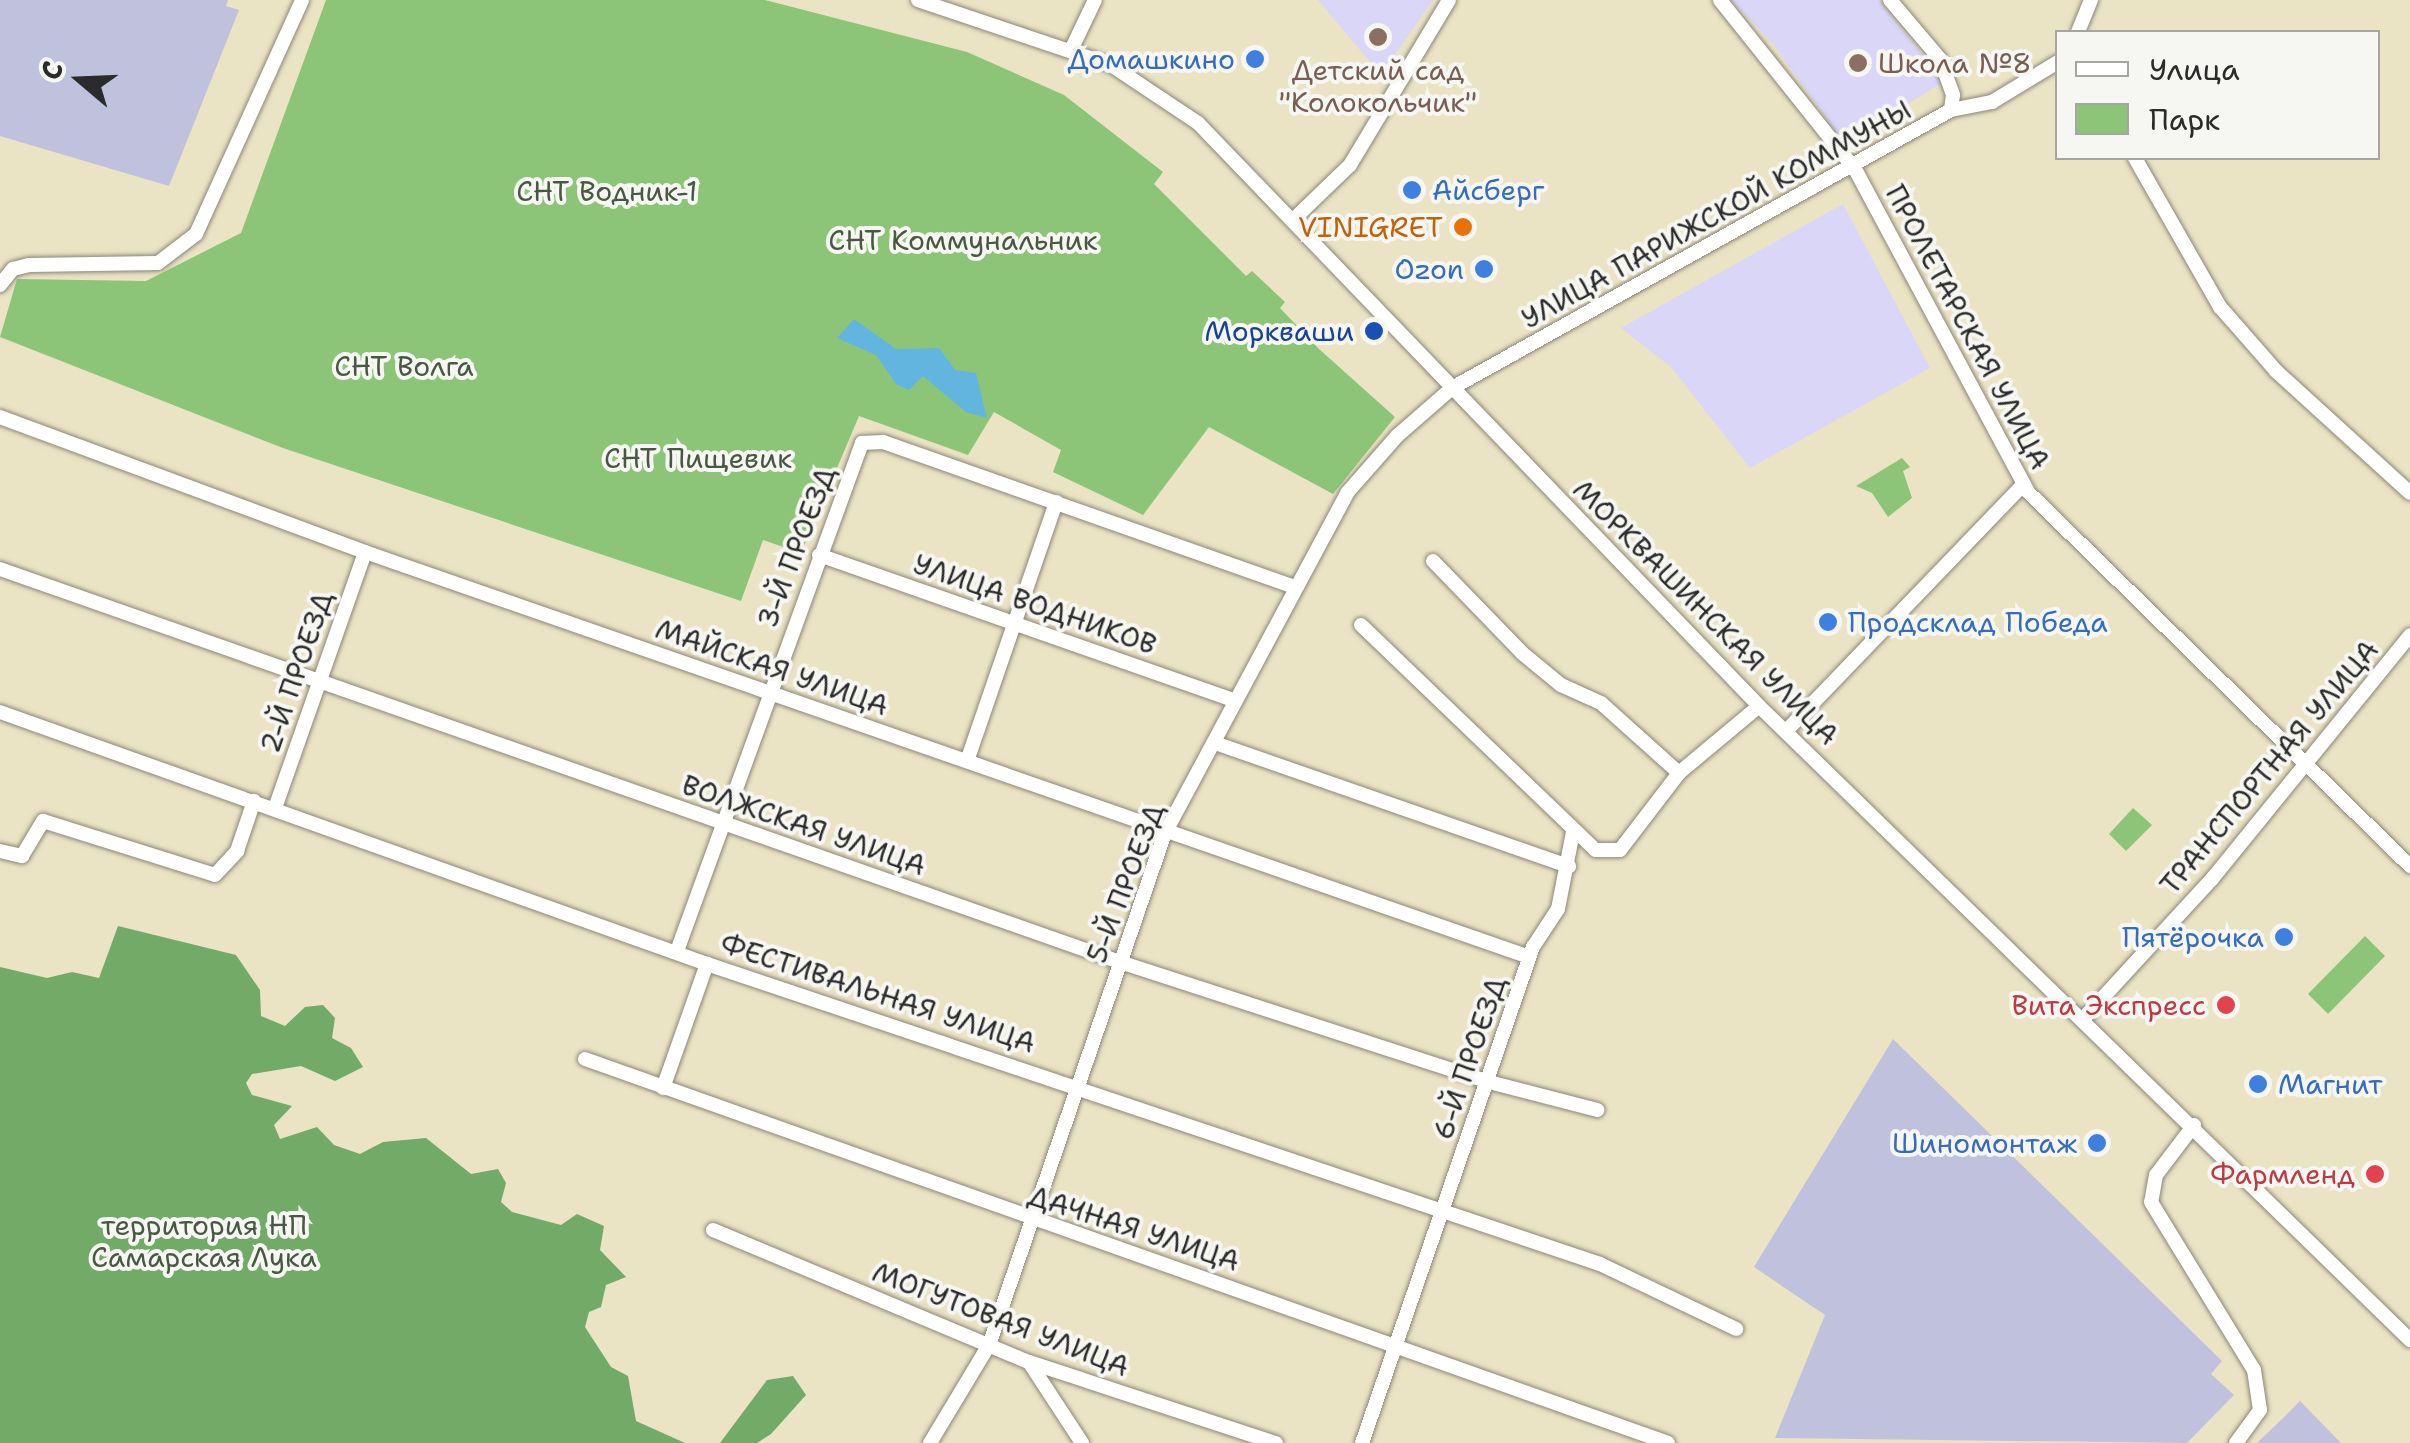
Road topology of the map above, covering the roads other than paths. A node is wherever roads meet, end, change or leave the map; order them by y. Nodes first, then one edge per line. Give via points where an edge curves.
1 (302, 0) edge
2 (918, 0) edge
3 (1095, 0) edge
4 (1449, 0) edge
5 (1720, 0) edge
6 (1890, 0) edge
7 (2091, 0) edge
8 (2079, 30) edge
9 (1071, 50) junction
10 (2055, 64) edge
11 (1951, 110) junction
12 (2136, 160) edge
13 (1855, 169) junction
14 (1295, 218) junction
15 (0, 285) edge
16 (1452, 388) junction
17 (0, 417) edge
18 (2023, 485) junction
19 (2410, 493) edge
20 (1056, 502) junction
21 (365, 552) junction
22 (819, 555) junction
23 (1433, 561) dead end
24 (0, 569) edge
25 (1293, 586) junction
26 (1014, 624) junction
27 (1361, 625) dead end
28 (2410, 635) edge
29 (318, 682) junction
30 (768, 693) junction
31 (1234, 700) junction
32 (1759, 706) junction
33 (0, 712) edge
34 (1786, 731) junction
35 (1215, 743) junction
36 (967, 761) junction
37 (2306, 765) junction
38 (1679, 773) junction
39 (254, 801) junction
40 (275, 808) junction
41 (723, 824) junction
42 (1573, 832) junction
43 (1166, 834) junction
44 (0, 850) edge
45 (1569, 866) junction
46 (2410, 866) edge
47 (677, 951) junction
48 (1529, 957) junction
49 (1120, 962) junction
50 (708, 964) junction
51 (2084, 1018) junction
52 (585, 1058) dead end
53 (1488, 1082) junction
54 (1079, 1085) junction
55 (662, 1088) junction
56 (1597, 1110) dead end
57 (2194, 1125) junction
58 (1443, 1212) junction
59 (1032, 1221) junction
60 (712, 1230) dead end
61 (1736, 1329) dead end
62 (2410, 1340) edge
63 (1396, 1342) junction
64 (989, 1345) junction
65 (1029, 1362) junction
66 (930, 1443) edge
67 (1082, 1443) edge
68 (1276, 1443) edge
69 (1362, 1443) edge
70 (1668, 1443) edge
71 (2236, 1443) edge

1 - 15 street via 196,234 158,263 29,265 13,268
2 - 9 street, МОРКВАШИНСКАЯ УЛИЦА
3 - 9 street
4 - 14 street via 1350,166
5 - 13 street, ПРОЛЕТАРСКАЯ УЛИЦА
6 - 11 street via 1940,59 1953,95
7 - 8 street
9 - 14 street, МОРКВАШИНСКАЯ УЛИЦА via 1148,85 1198,123
10 - 11 street, УЛИЦА ПАРИЖСКОЙ КОММУНЫ via 1992,102
11 - 13 street, УЛИЦА ПАРИЖСКОЙ КОММУНЫ
12 - 19 street via 2220,308 2276,371
13 - 16 street, УЛИЦА ПАРИЖСКОЙ КОММУНЫ
13 - 18 street, ПРОЛЕТАРСКАЯ УЛИЦА
14 - 16 street, МОРКВАШИНСКАЯ УЛИЦА
16 - 25 street, 5-Й ПРОЕЗД via 1347,493
16 - 32 street, МОРКВАШИНСКАЯ УЛИЦА
17 - 21 street, МАЙСКАЯ УЛИЦА
18 - 34 street
18 - 37 street, ПРОЛЕТАРСКАЯ УЛИЦА
20 - 22 street, 3-Й ПРОЕЗД via 883,442 862,443
20 - 25 street
20 - 26 street
21 - 29 street, 2-Й ПРОЕЗД
21 - 30 street, МАЙСКАЯ УЛИЦА
22 - 26 street, УЛИЦА ВОДНИКОВ
22 - 30 street, 3-Й ПРОЕЗД
23 - 38 street via 1522,653 1561,684 1601,703
24 - 29 street, ВОЛЖСКАЯ УЛИЦА
25 - 31 street, 5-Й ПРОЕЗД
26 - 31 street, УЛИЦА ВОДНИКОВ
26 - 36 street
27 - 42 street
28 - 37 street, ТРАНСПОРТНАЯ УЛИЦА
29 - 40 street, 2-Й ПРОЕЗД
29 - 41 street, ВОЛЖСКАЯ УЛИЦА
30 - 36 street, МАЙСКАЯ УЛИЦА
30 - 41 street, 3-Й ПРОЕЗД
31 - 35 street, 5-Й ПРОЕЗД
32 - 34 street, МОРКВАШИНСКАЯ УЛИЦА
32 - 38 street
33 - 39 street, ФЕСТИВАЛЬНАЯ УЛИЦА
34 - 51 street, МОРКВАШИНСКАЯ УЛИЦА
35 - 43 street, 5-Й ПРОЕЗД
35 - 45 street
36 - 43 street, МАЙСКАЯ УЛИЦА
37 - 46 street, ПРОЛЕТАРСКАЯ УЛИЦА
37 - 51 street, ТРАНСПОРТНАЯ УЛИЦА via 2212,880
38 - 42 street via 1620,850 1596,850
39 - 40 street, ФЕСТИВАЛЬНАЯ УЛИЦА
39 - 44 street via 237,852 215,875 43,821 22,856
40 - 47 street, ФЕСТИВАЛЬНАЯ УЛИЦА
41 - 47 street, 3-Й ПРОЕЗД
41 - 49 street, ВОЛЖСКАЯ УЛИЦА
42 - 45 street, 6-Й ПРОЕЗД
43 - 48 street, МАЙСКАЯ УЛИЦА
43 - 49 street, 5-Й ПРОЕЗД
45 - 48 street, 6-Й ПРОЕЗД via 1558,909
47 - 50 street, ФЕСТИВАЛЬНАЯ УЛИЦА
48 - 53 street, 6-Й ПРОЕЗД
49 - 53 street, ВОЛЖСКАЯ УЛИЦА
49 - 54 street, 5-Й ПРОЕЗД
50 - 54 street, ФЕСТИВАЛЬНАЯ УЛИЦА
50 - 55 street
51 - 57 street, МОРКВАШИНСКАЯ УЛИЦА
52 - 55 street, ДАЧНАЯ УЛИЦА
53 - 56 street, ВОЛЖСКАЯ УЛИЦА
53 - 58 street, 6-Й ПРОЕЗД
54 - 58 street, ФЕСТИВАЛЬНАЯ УЛИЦА
54 - 59 street, 5-Й ПРОЕЗД
55 - 59 street, ДАЧНАЯ УЛИЦА
57 - 62 street, МОРКВАШИНСКАЯ УЛИЦА
57 - 71 street via 2156,1174 2150,1202 2254,1370 2260,1410
58 - 61 street, ФЕСТИВАЛЬНАЯ УЛИЦА via 1600,1264
58 - 63 street, 6-Й ПРОЕЗД
59 - 63 street, ДАЧНАЯ УЛИЦА
59 - 64 street, 5-Й ПРОЕЗД
60 - 64 street, МОГУТОВАЯ УЛИЦА
63 - 69 street, 6-Й ПРОЕЗД
63 - 70 street, ДАЧНАЯ УЛИЦА
64 - 65 street, МОГУТОВАЯ УЛИЦА
64 - 66 street, 5-Й ПРОЕЗД
65 - 67 street
65 - 68 street, МОГУТОВАЯ УЛИЦА

